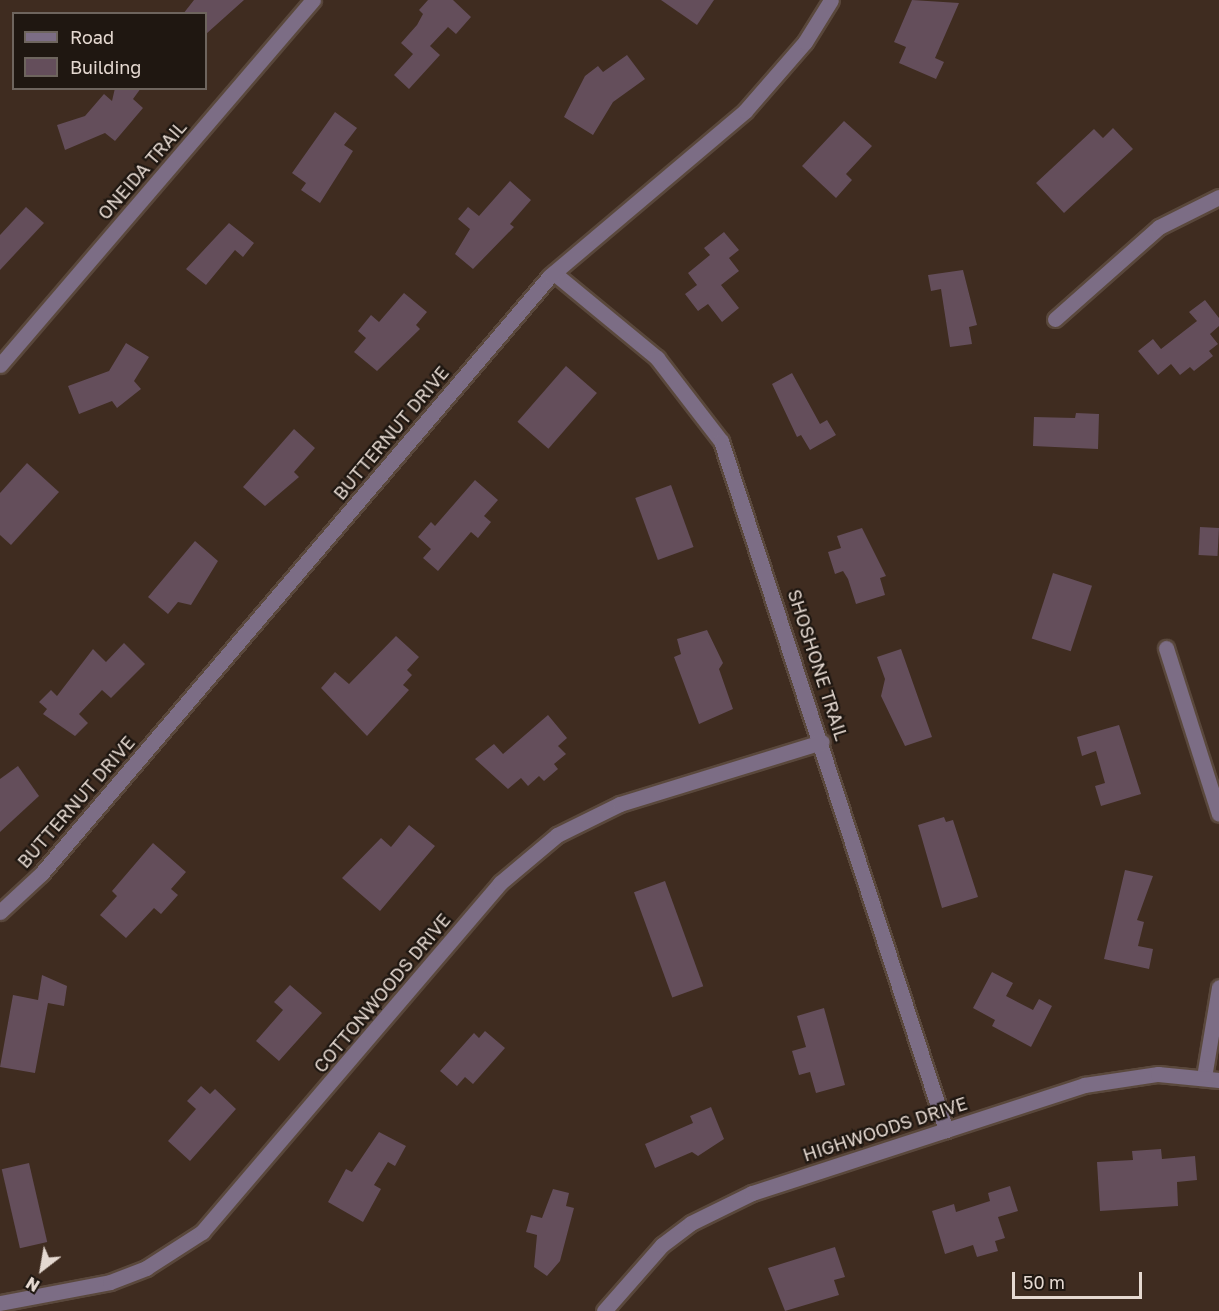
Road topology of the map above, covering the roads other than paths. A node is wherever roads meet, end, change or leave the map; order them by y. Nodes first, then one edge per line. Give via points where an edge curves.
1 (313, 0) edge
2 (831, 0) edge
3 (1219, 197) edge
4 (554, 273) junction
5 (1055, 319) dead end
6 (0, 365) edge
7 (1166, 648) dead end
8 (822, 742) junction
9 (1219, 814) edge
10 (0, 912) edge
11 (1219, 987) edge
12 (1211, 1078) edge
13 (946, 1130) junction
14 (0, 1303) edge
15 (604, 1311) edge

1 - 6 street, ONEIDA TRAIL
2 - 4 street, BUTTERNUT DRIVE via 805,42 745,111
3 - 5 street via 1159,227
4 - 8 street, SHOSHONE TRAIL via 657,358 721,441
4 - 10 street, BUTTERNUT DRIVE via 41,874
7 - 9 street
8 - 13 street, SHOSHONE TRAIL
8 - 14 street, COTTONWOODS DRIVE via 620,804 557,835 500,883 202,1232 146,1268 110,1282
11 - 12 street
12 - 13 street, HIGHWOODS DRIVE via 1158,1074 1084,1085
13 - 15 street, HIGHWOODS DRIVE via 722,1206 662,1245

